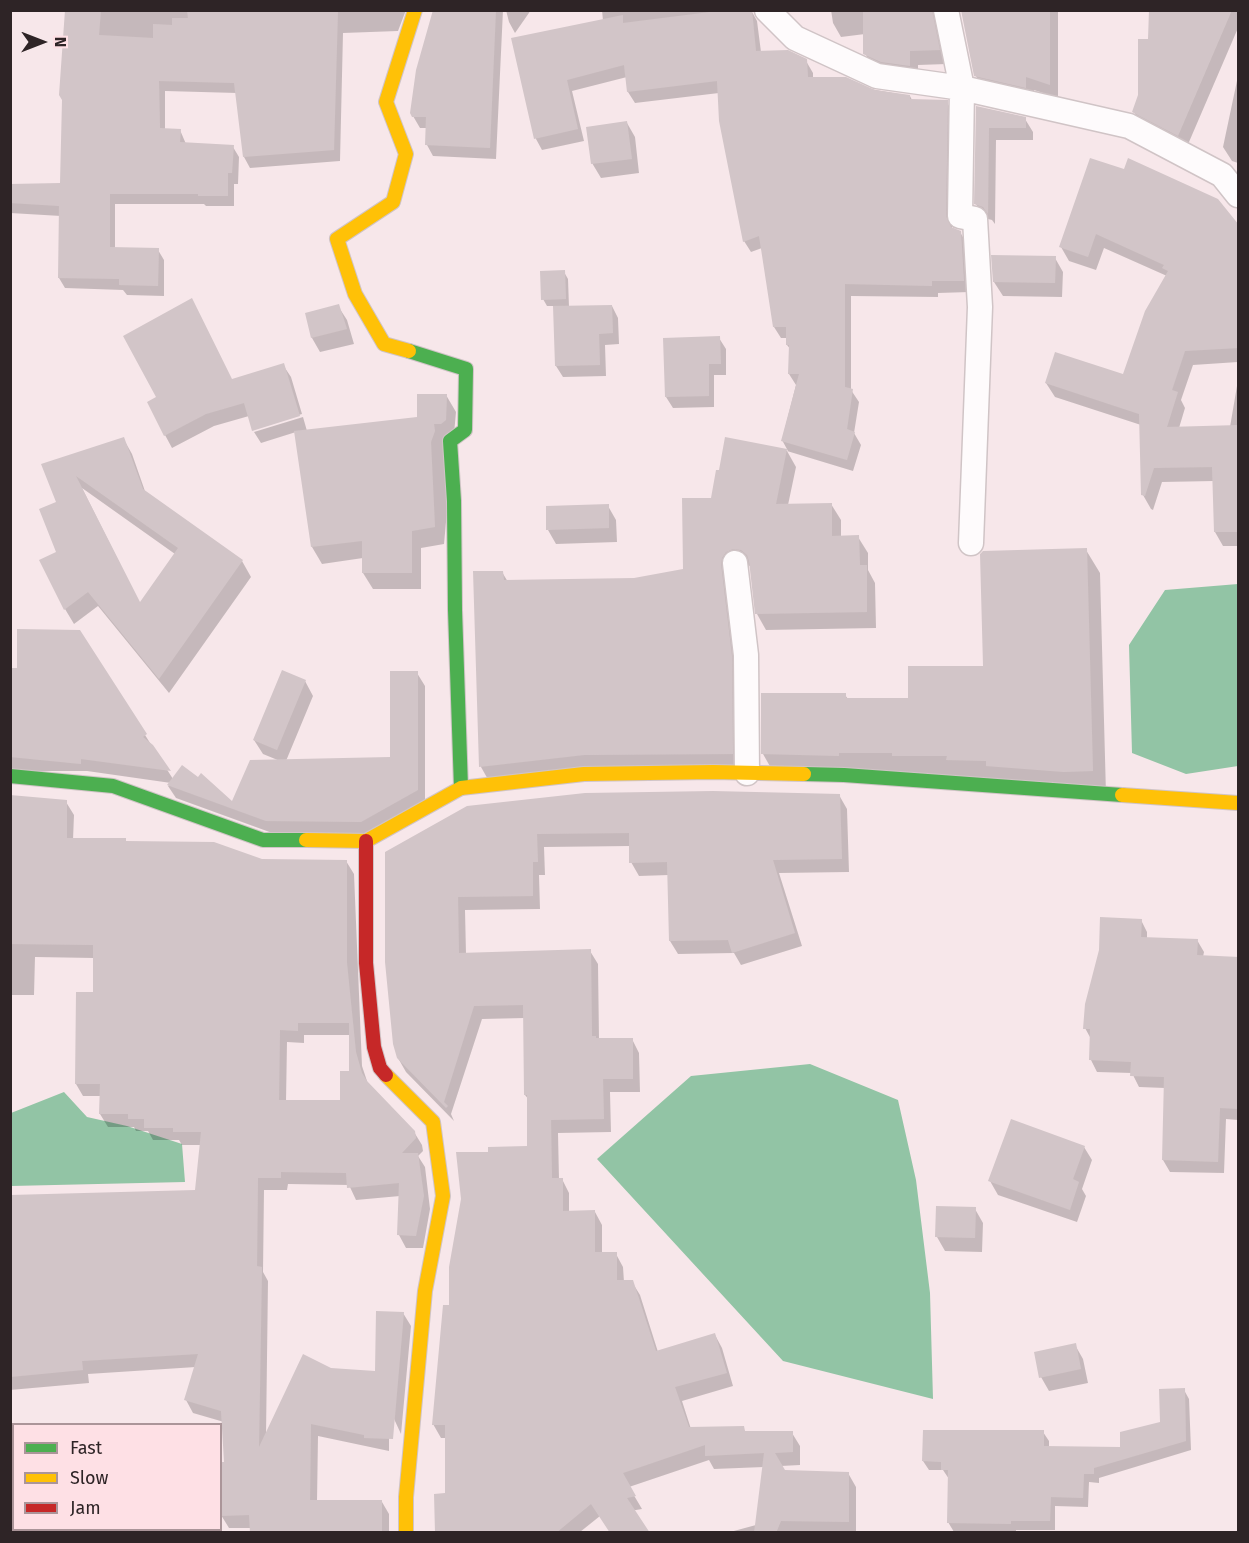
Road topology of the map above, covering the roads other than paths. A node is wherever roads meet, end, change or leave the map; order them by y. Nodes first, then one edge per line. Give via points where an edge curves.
1 (416, 10) edge
2 (767, 10) edge
3 (946, 10) edge
4 (962, 88) junction
5 (1239, 195) edge
6 (971, 543) dead end
7 (735, 563) dead end
8 (747, 773) junction
9 (10, 776) edge
10 (461, 788) junction
11 (1239, 803) edge
12 (366, 841) junction
13 (406, 1533) edge

1 - 10 street via 386,102 406,154 393,202 337,239 355,294 384,344 466,369 465,430 450,441
2 - 4 street via 795,38 877,76
3 - 4 street
4 - 5 street via 1129,126 1222,175
4 - 6 street via 960,216 975,219 980,307
7 - 8 street via 746,655
8 - 10 street via 584,774
8 - 11 street via 844,775
9 - 12 street via 113,786 263,840
10 - 12 street
12 - 13 street via 366,963 374,1047 380,1068 433,1122 443,1196 425,1291

